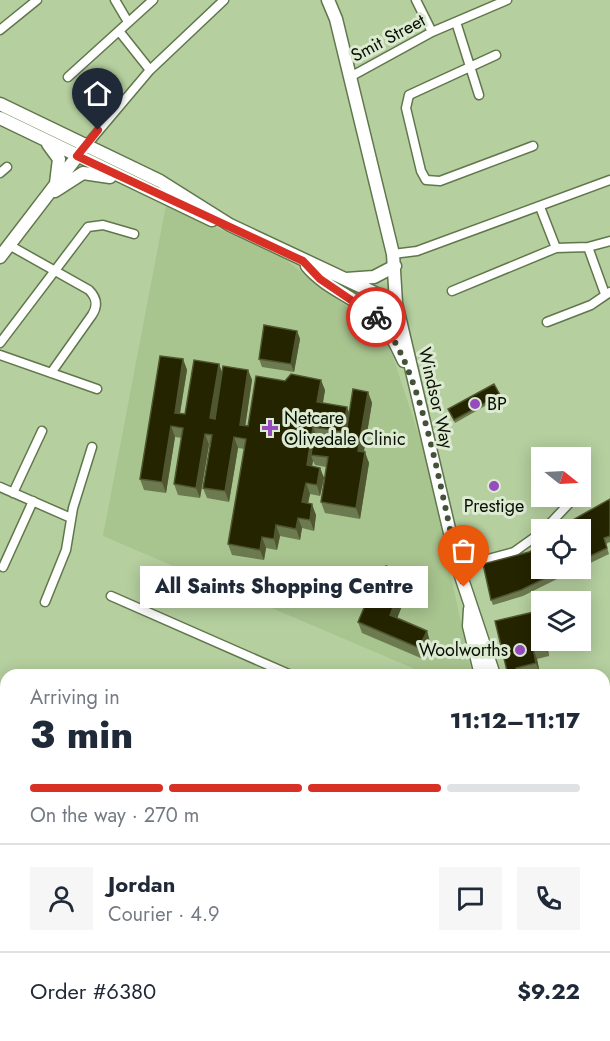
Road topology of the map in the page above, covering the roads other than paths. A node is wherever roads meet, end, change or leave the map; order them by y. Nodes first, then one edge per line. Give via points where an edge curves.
1 (37, 0) edge
2 (115, 0) edge
3 (153, 0) edge
4 (224, 0) edge
5 (328, 0) edge
6 (334, 0) edge
7 (416, 0) edge
8 (507, 0) edge
9 (336, 19) junction
10 (128, 22) junction
11 (456, 22) junction
12 (0, 30) edge
13 (119, 31) junction
14 (432, 32) junction
15 (496, 54) dead end
16 (472, 66) junction
17 (150, 70) junction
18 (350, 77) junction
19 (68, 78) dead end
20 (479, 95) dead end
21 (0, 104) edge
22 (0, 118) edge
23 (31, 133) junction
24 (533, 146) dead end
25 (81, 151) junction
26 (610, 180) edge
27 (56, 184) junction
28 (137, 184) junction
29 (43, 201) junction
30 (540, 207) junction
31 (230, 225) junction
32 (134, 234) dead end
33 (610, 242) edge
34 (9, 245) junction
35 (588, 247) junction
36 (556, 248) junction
37 (0, 257) edge
38 (394, 260) junction
39 (303, 261) junction
40 (54, 273) junction
41 (342, 279) junction
42 (452, 291) dead end
43 (607, 293) edge
44 (396, 303) junction
45 (547, 322) dead end
46 (0, 343) edge
47 (0, 355) edge
48 (51, 373) junction
49 (414, 381) junction
50 (97, 389) dead end
51 (42, 431) dead end
52 (92, 447) dead end
53 (0, 487) edge
54 (13, 493) junction
55 (33, 501) junction
56 (566, 507) edge
57 (71, 518) junction
58 (554, 519) edge
59 (531, 540) edge
60 (3, 567) dead end
61 (458, 567) junction
62 (111, 596) dead end
63 (45, 602) dead end
64 (470, 608) junction
65 (277, 669) edge
66 (480, 669) edge
67 (492, 669) edge

1 - 12 street
2 - 10 street
3 - 10 street
4 - 17 street
5 - 9 street, Windsor Way
6 - 9 street, Windsor Way
7 - 14 street
8 - 11 street, Smit Street
9 - 18 street, Windsor Way
10 - 13 street
11 - 14 street, Smit Street
11 - 16 street
13 - 17 street
13 - 19 street
14 - 18 street, Smit Street
15 - 16 street
16 - 20 street
16 - 24 street via 416,91 407,99 411,134 426,180 440,181
17 - 25 street
18 - 38 street, Windsor Way
21 - 25 street
22 - 23 street
23 - 25 street
23 - 27 street via 57,154
25 - 27 street
25 - 28 street
25 - 31 street via 160,182
26 - 30 street
27 - 29 street
28 - 29 street via 83,173
28 - 31 street via 215,222
29 - 34 street
30 - 36 street
30 - 38 street
31 - 39 street
32 - 40 street via 93,225 84,231
33 - 35 street
34 - 37 street
34 - 40 street
35 - 36 street
35 - 43 street
36 - 42 street
38 - 41 street via 374,277
38 - 44 street, Windsor Way
39 - 41 street
39 - 49 street via 320,279 378,319
40 - 46 street
40 - 48 street via 88,290 96,302 92,315
41 - 44 street
43 - 45 street via 591,305
44 - 49 street, Windsor Way
47 - 48 street
48 - 50 street
49 - 61 street, Windsor Way
51 - 54 street
52 - 57 street
53 - 54 street
54 - 55 street
55 - 57 street
55 - 60 street
56 - 58 street
57 - 63 street via 66,550
59 - 61 street via 514,552
61 - 64 street, Windsor Way
62 - 65 street
64 - 66 street, Windsor Way via 469,626
64 - 67 street, Windsor Way

